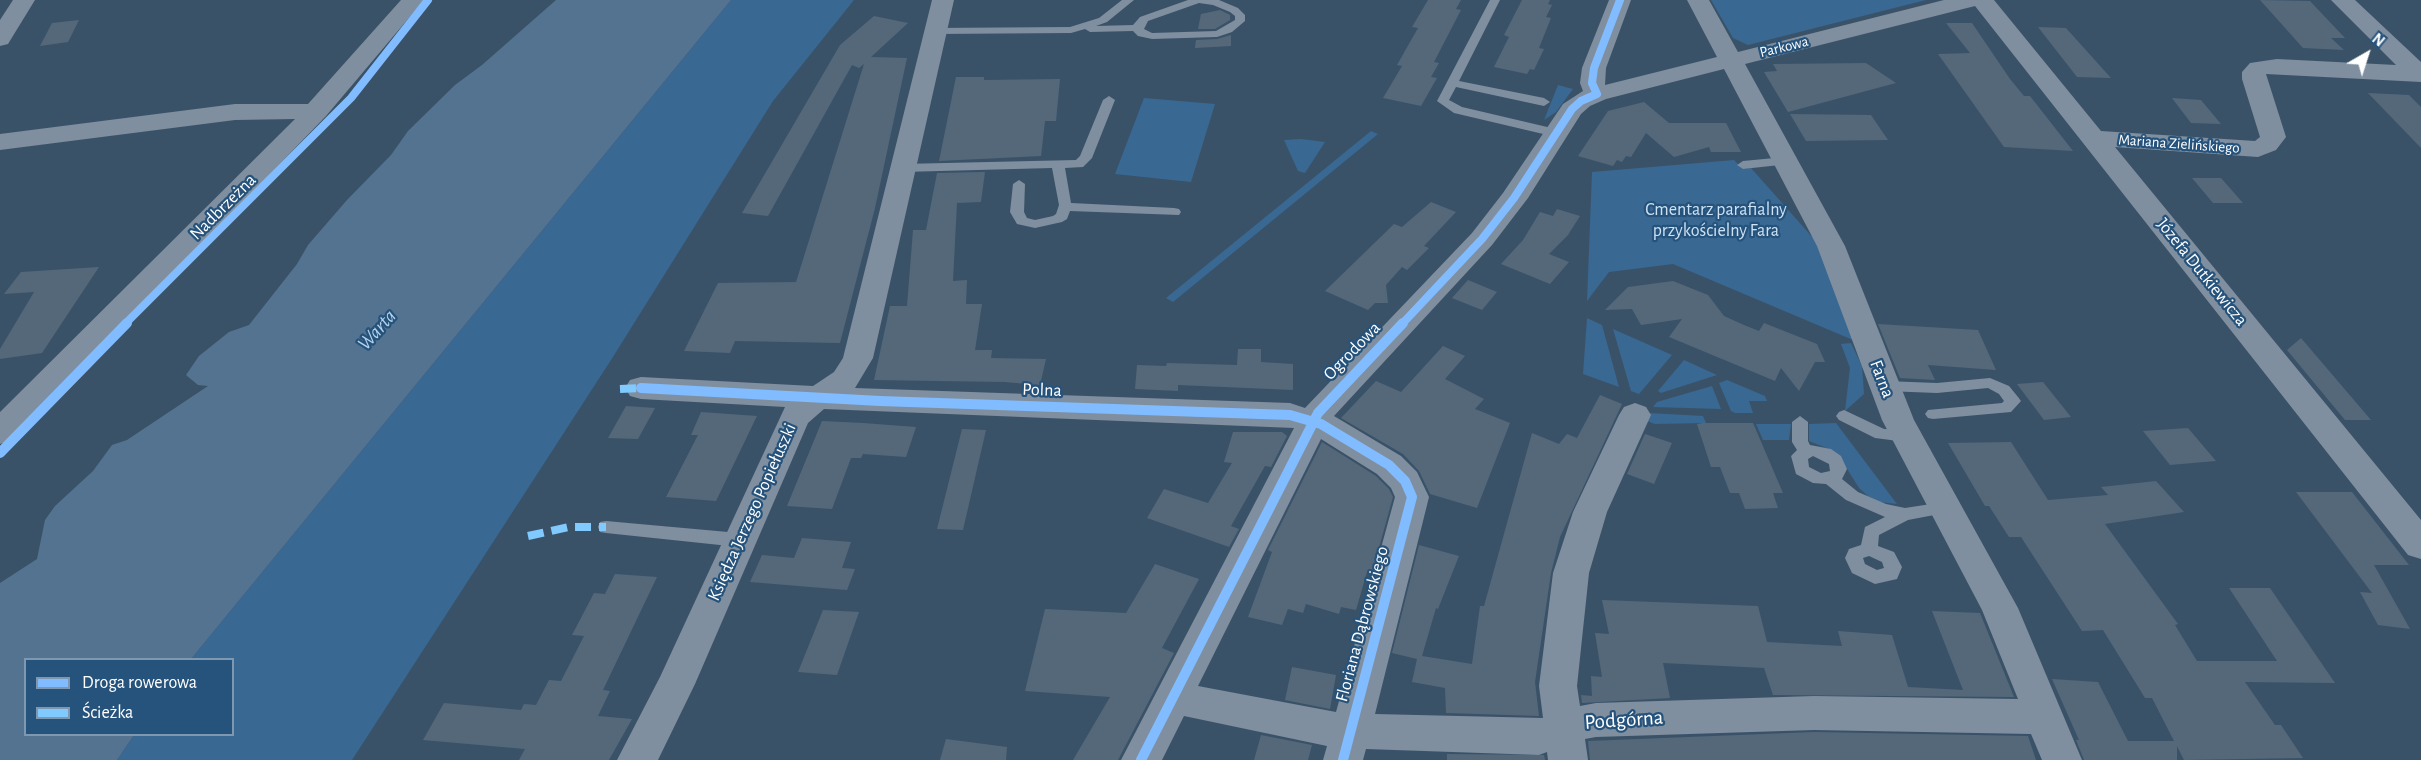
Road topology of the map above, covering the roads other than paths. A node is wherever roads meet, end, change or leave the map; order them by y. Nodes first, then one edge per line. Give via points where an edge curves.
1 (24, 0) edge
2 (413, 0) edge
3 (943, 0) edge
4 (1130, 0) edge
5 (1495, 0) edge
6 (1620, 0) edge
7 (1698, 0) edge
8 (1971, 0) edge
9 (1982, 0) edge
10 (2342, 0) edge
11 (1138, 28) junction
12 (1080, 29) junction
13 (934, 31) junction
14 (0, 39) edge
15 (1730, 60) junction
16 (2420, 73) edge
17 (1452, 83) junction
18 (1597, 94) junction
19 (1109, 100) dead end
20 (1544, 102) dead end
21 (317, 111) junction
22 (1556, 134) junction
23 (2094, 138) junction
24 (0, 142) edge
25 (1785, 161) junction
26 (1058, 165) junction
27 (1743, 165) dead end
28 (902, 168) junction
29 (1019, 184) dead end
30 (1065, 207) junction
31 (1174, 212) dead end
32 (1885, 386) junction
33 (641, 388) dead end
34 (820, 398) junction
35 (1933, 414) dead end
36 (1635, 415) dead end
37 (1844, 416) dead end
38 (1314, 420) junction
39 (1800, 423) dead end
40 (0, 432) edge
41 (1906, 436) junction
42 (1806, 451) junction
43 (1831, 479) junction
44 (1412, 496) joint
45 (1944, 508) junction
46 (1905, 514) junction
47 (606, 527) dead end
48 (739, 540) junction
49 (2421, 545) edge
50 (1869, 549) dead end
51 (1174, 696) junction
52 (2045, 717) junction
53 (1565, 744) edge
54 (1346, 746) edge
55 (637, 760) edge
56 (1141, 760) edge
57 (2062, 760) edge

1 - 14 street
2 - 21 street, Nadbrzeżna
3 - 13 street, Księdza Jerzego Popiełuszki
4 - 12 lane via 1108,18
5 - 17 lane
6 - 18 street via 1594,68 1592,83
7 - 15 street, Farna
8 - 15 street, Parkowa
9 - 23 street, Józefa Dutkiewicza
10 - 16 street
11 - 11 lane via 1142,34 1152,36 1217,34 1234,27 1241,18 1224,5 1198,0 1144,19
11 - 12 lane
12 - 13 lane
13 - 28 street, Księdza Jerzego Popiełuszki
15 - 18 street, Parkowa
15 - 25 street, Farna
16 - 23 street, Mariana Zielińskiego via 2258,68 2254,79 2273,137 2258,149
17 - 20 lane
17 - 22 lane via 1443,101 1453,109
18 - 22 street, Ogrodowa via 1575,105
19 - 26 lane via 1085,160
21 - 24 street via 236,112
21 - 40 street, Nadbrzeżna
22 - 38 street, Ogrodowa via 1494,225 1326,402
23 - 49 street, Józefa Dutkiewicza
25 - 27 lane
25 - 32 street, Farna via 1831,246
26 - 28 lane
26 - 30 lane
28 - 34 street, Księdza Jerzego Popiełuszki via 858,358 845,381
29 - 30 lane via 1017,212 1022,221 1051,222 1062,216
30 - 31 lane
32 - 35 lane via 1990,384 2004,390 2013,401 2006,408
32 - 41 street, Farna
33 - 34 street, Polna
34 - 38 street, Polna via 1290,414
34 - 48 street, Księdza Jerzego Popiełuszki via 794,418
36 - 53 street via 1575,556 1559,666
37 - 41 lane via 1881,434
38 - 44 street, Polna via 1389,465 1405,481
38 - 51 street, Ogrodowa
39 - 42 lane via 1800,442
41 - 45 street, Farna
42 - 43 lane via 1825,453 1835,460 1839,473
42 - 43 lane via 1798,461 1802,470 1819,479
43 - 46 lane via 1861,502
44 - 54 street, Floriana Dąbrowskiego
45 - 46 lane
45 - 52 street, Farna via 2000,608
46 - 50 lane via 1871,532
47 - 48 lane
48 - 55 street, Księdza Jerzego Popiełuszki via 676,684
51 - 54 street, Podgórna
51 - 56 street, Ogrodowa
52 - 53 street, Podgórna via 1746,714 1596,720
52 - 57 street, Farna
53 - 54 street, Podgórna via 1539,737

